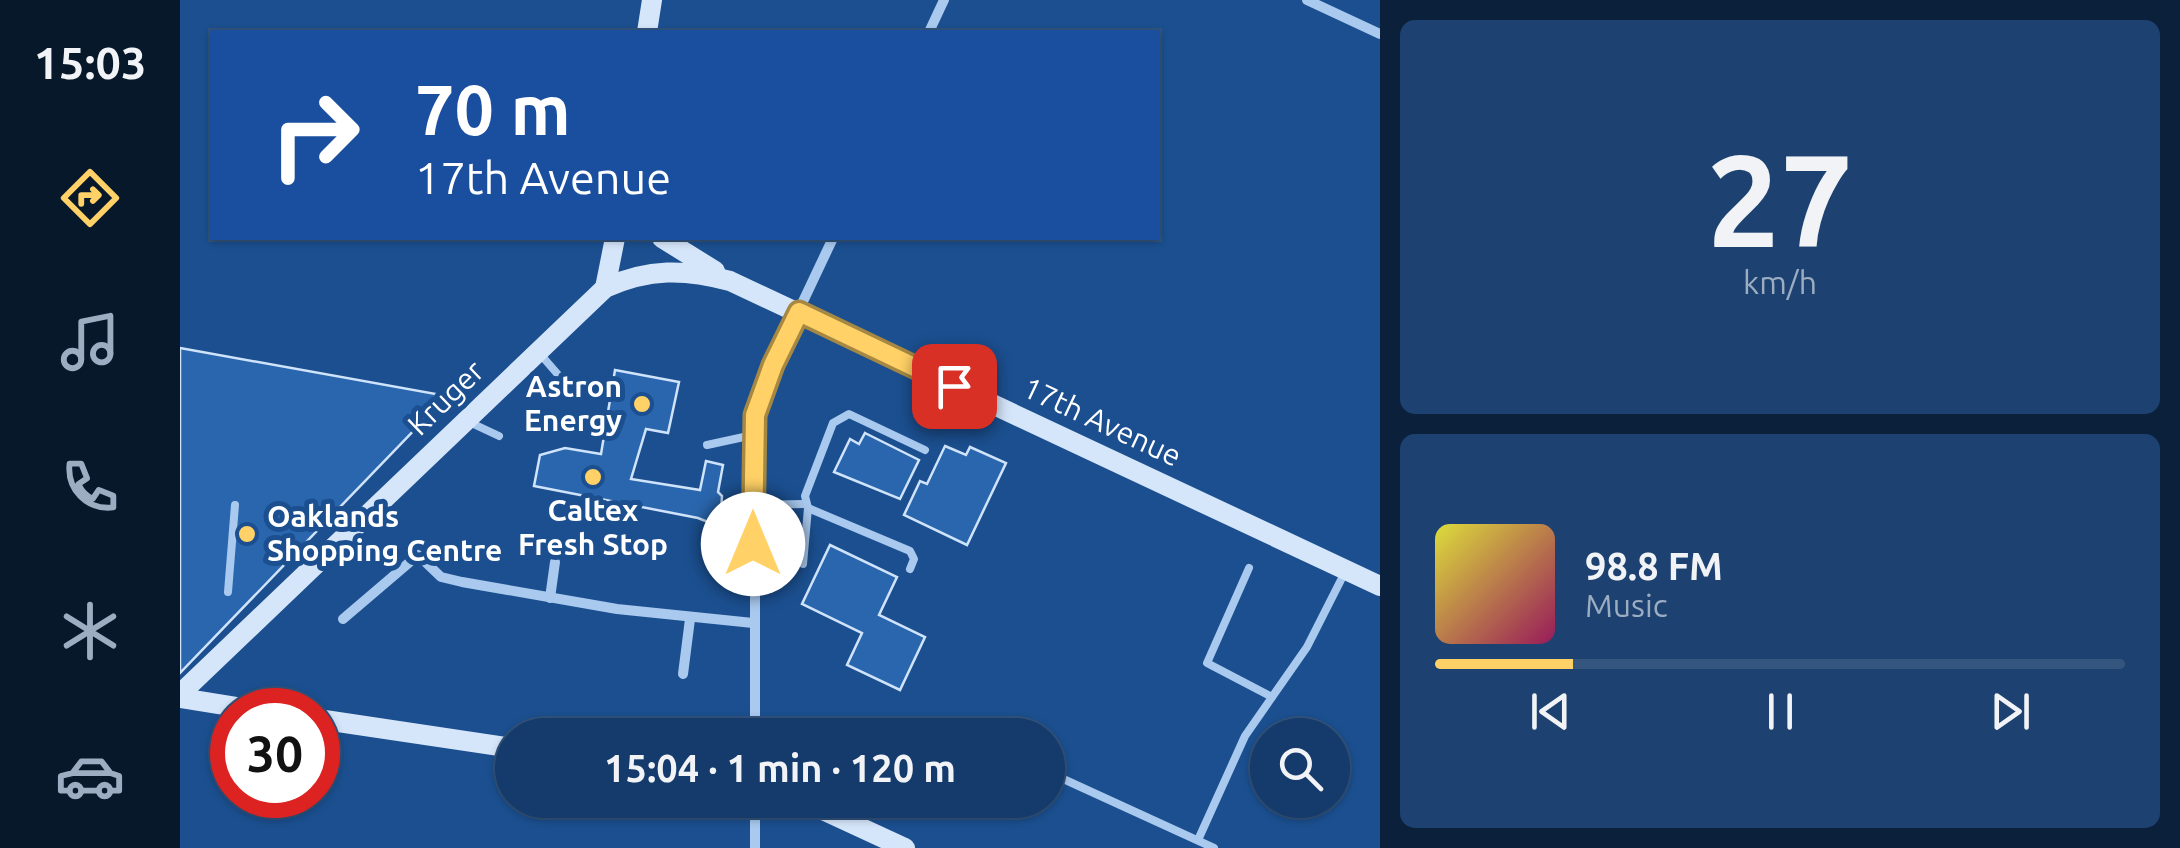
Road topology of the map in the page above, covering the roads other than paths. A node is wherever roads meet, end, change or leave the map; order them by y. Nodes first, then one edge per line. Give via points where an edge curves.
1 (652, 0) edge
2 (944, 0) edge
3 (1307, 0) edge
4 (646, 30) edge
5 (930, 30) edge
6 (1380, 34) edge
7 (615, 240) edge
8 (665, 240) edge
9 (832, 240) edge
10 (730, 281) junction
11 (605, 288) junction
12 (799, 312) junction
13 (538, 352) junction
14 (574, 393) dead end
15 (466, 420) junction
16 (753, 435) junction
17 (498, 436) dead end
18 (707, 445) dead end
19 (925, 450) dead end
20 (235, 505) dead end
21 (753, 505) junction
22 (807, 506) junction
23 (555, 562) dead end
24 (803, 564) dead end
25 (910, 568) dead end
26 (1249, 568) dead end
27 (1346, 570) junction
28 (1380, 586) edge
29 (228, 592) dead end
30 (550, 598) junction
31 (343, 618) dead end
32 (690, 619) junction
33 (753, 623) junction
34 (683, 674) dead end
35 (180, 696) edge
36 (1272, 697) junction
37 (210, 702) edge
38 (755, 718) edge
39 (340, 722) edge
40 (495, 745) edge
41 (1065, 780) edge
42 (756, 818) edge
43 (840, 818) edge
44 (1198, 840) junction
45 (755, 848) edge
46 (905, 848) edge
47 (1214, 848) edge

1 - 4 street
2 - 5 street
3 - 6 street
7 - 11 street
8 - 10 street
9 - 12 street
10 - 11 street, Kruger via 672,270
10 - 12 street, Kruger
11 - 13 street, Kruger
12 - 16 street via 763,389
12 - 27 street, 17th Avenue
13 - 14 lane
13 - 15 street, Kruger
15 - 17 lane
15 - 35 street, Kruger
16 - 18 lane
16 - 21 street
19 - 22 lane via 843,416 833,422
20 - 29 lane
21 - 22 lane
21 - 33 street
22 - 24 lane
22 - 25 lane via 910,551
23 - 30 street
26 - 36 lane via 1207,663
27 - 28 street, 17th Avenue
27 - 36 lane via 1307,648
30 - 31 street via 442,576 418,555
30 - 32 street
32 - 33 street
32 - 34 street
33 - 38 street
35 - 37 street
36 - 44 lane via 1246,736
39 - 40 street
41 - 44 lane
42 - 45 street
43 - 46 street
44 - 47 lane

